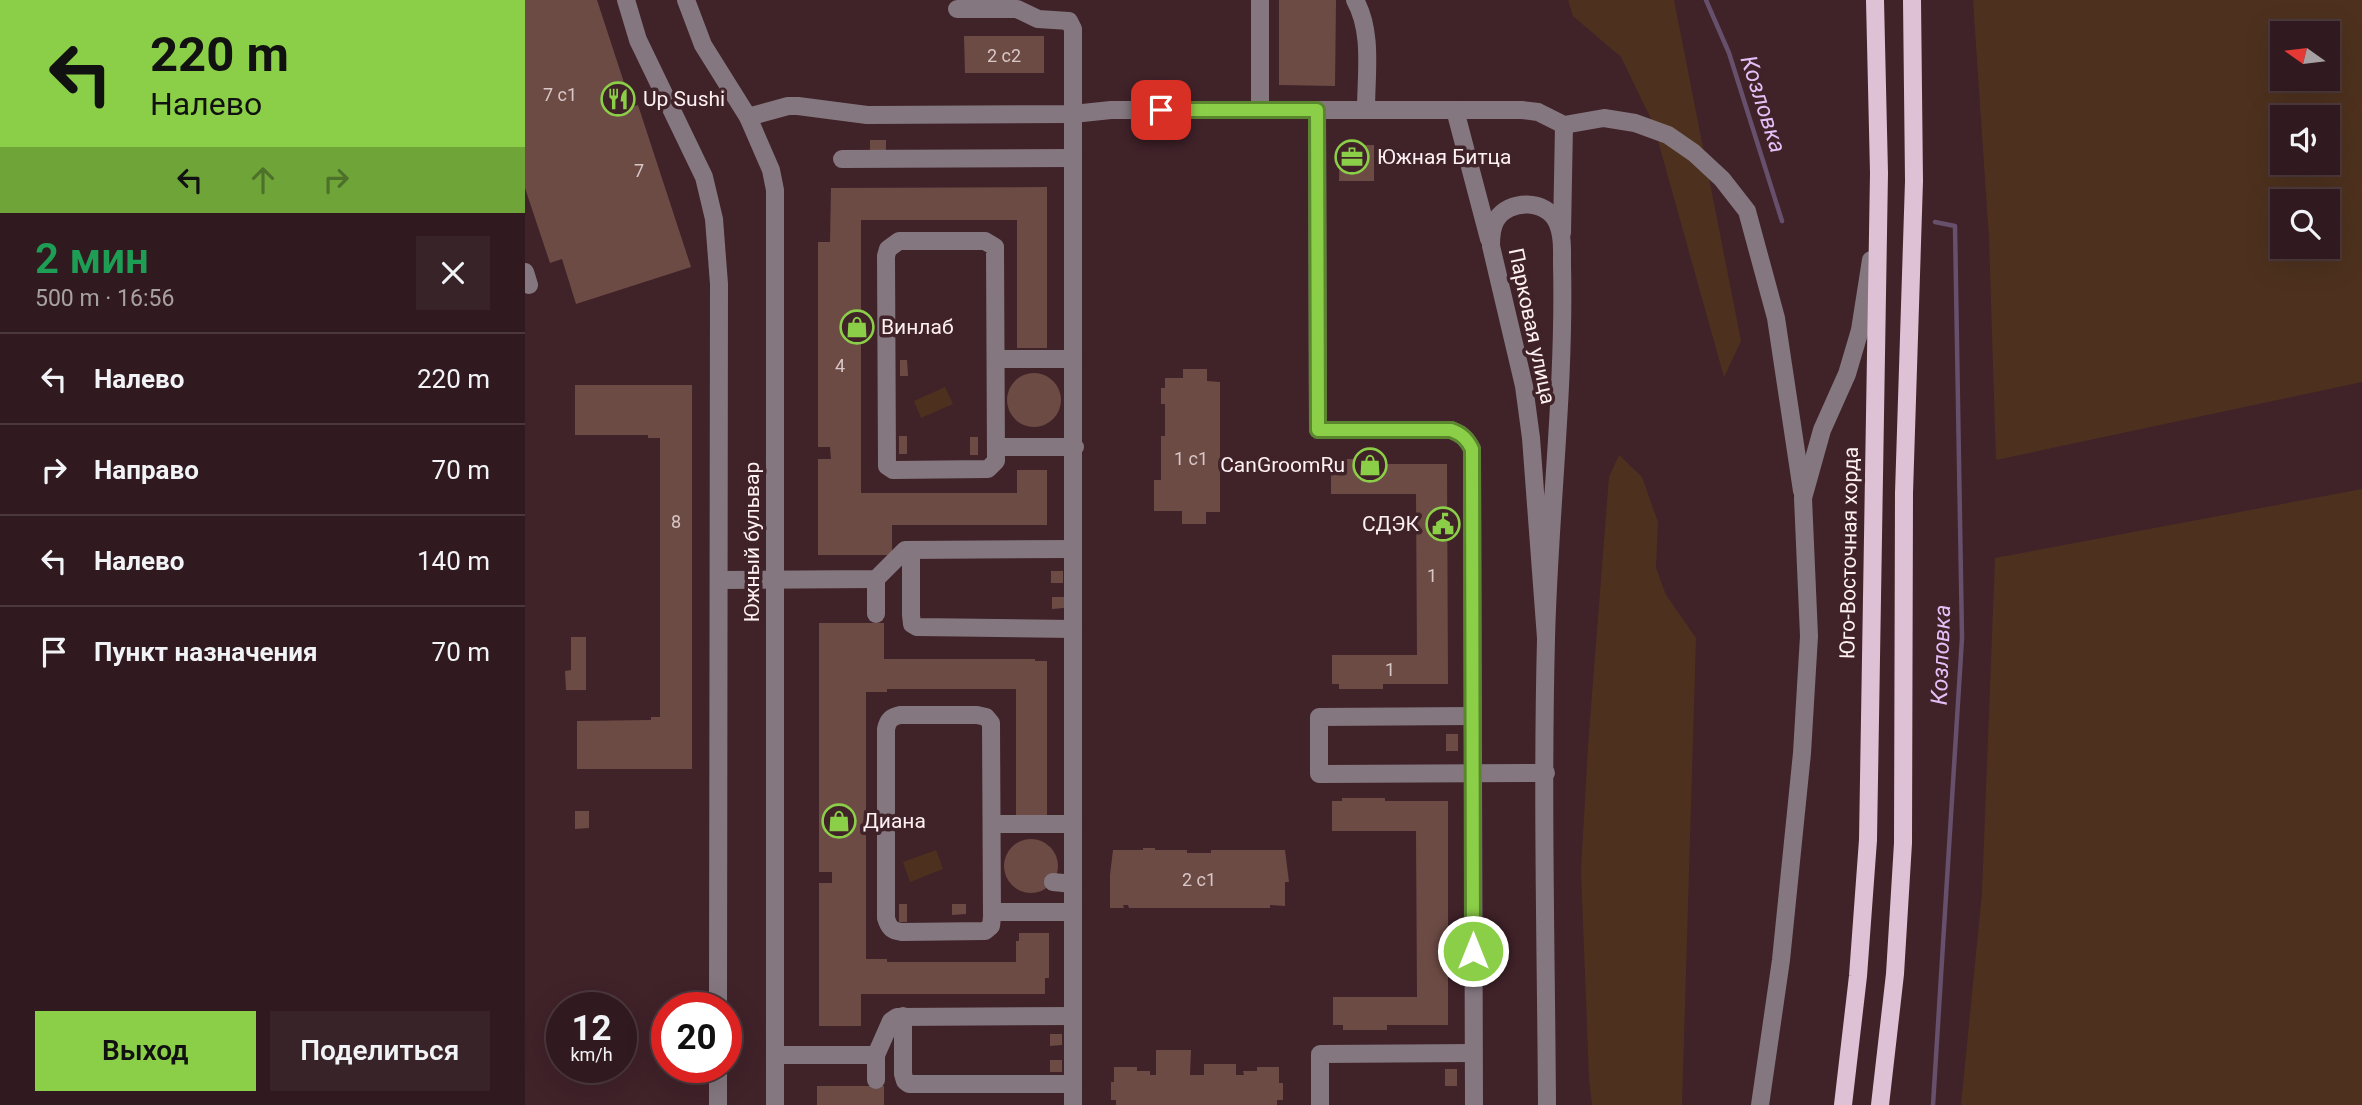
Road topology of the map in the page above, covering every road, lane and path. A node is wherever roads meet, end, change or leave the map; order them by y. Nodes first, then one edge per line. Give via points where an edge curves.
1 (626, 0) edge
2 (686, 0) edge
3 (1260, 0) edge
4 (1355, 0) edge
5 (1875, 0) edge
6 (1912, 0) edge
7 (957, 9) dead end
8 (1261, 110) junction
9 (1317, 110) junction
10 (1366, 110) junction
11 (1455, 110) junction
12 (1073, 114) junction
13 (748, 117) junction
14 (1564, 125) junction
15 (1073, 158) junction
16 (842, 159) dead end
17 (1879, 173) junction
18 (1562, 242) junction
19 (1491, 246) junction
20 (996, 359) junction
21 (1073, 359) junction
22 (996, 447) junction
23 (1075, 447) junction
24 (1803, 498) junction
25 (911, 550) junction
26 (1073, 550) junction
27 (775, 579) junction
28 (876, 579) junction
29 (719, 580) junction
30 (876, 614) dead end
31 (1073, 629) junction
32 (1546, 638) junction
33 (1472, 716) junction
34 (1472, 773) junction
35 (1546, 773) junction
36 (992, 824) junction
37 (1073, 824) junction
38 (1073, 849) junction
39 (1054, 851) dead end
40 (1053, 882) dead end
41 (1073, 884) junction
42 (992, 912) junction
43 (1073, 912) junction
44 (718, 992) edge
45 (903, 1016) junction
46 (1073, 1016) junction
47 (1473, 1053) junction
48 (775, 1055) junction
49 (876, 1055) junction
50 (876, 1080) dead end
51 (718, 1083) edge
52 (1073, 1084) junction
53 (718, 1105) edge
54 (775, 1105) edge
55 (1073, 1105) edge
56 (1320, 1105) edge
57 (1473, 1105) edge
58 (1547, 1105) edge
59 (1760, 1105) edge
60 (1843, 1105) edge
61 (1880, 1105) edge

1 - 29 street, Южный бульвар via 638,40 704,177 714,219 719,284
2 - 13 street, Южный бульвар via 703,45
3 - 8 street
4 - 10 street via 1366,27
5 - 17 main road, Юго-Восточная хорда
6 - 61 main road via 1914,181 1904,493 1903,843
7 - 12 street via 1017,9 1038,19 1069,21 1073,29
8 - 9 street
8 - 12 street
9 - 10 street
9 - 33 street via 1318,430 1451,430 1460,433 1472,449
10 - 11 street
11 - 14 street via 1538,112
11 - 19 street
12 - 13 street via 867,115 788,106
12 - 15 street
13 - 27 street, Южный бульвар via 775,190
14 - 18 street
14 - 24 street via 1604,118 1668,135 1722,179 1747,211 1776,318
15 - 16 street
15 - 21 street
17 - 24 street via 1860,330 1822,430
17 - 60 main road, Юго-Восточная хорда via 1868,840 1859,975
18 - 19 street, Парковая улица via 1557,221 1531,204 1514,206 1496,220
18 - 32 street, Парковая улица via 1562,390
19 - 32 street, Парковая улица via 1524,386
20 - 21 street
20 - 22 street
20 - 22 street via 995,247 985,242 892,245 886,256 887,466 893,470 984,470 996,461
21 - 23 street via 1065,385 1065,416
22 - 23 street
23 - 26 street
24 - 59 street via 1808,636 1802,753 1781,960
25 - 26 street
25 - 28 street via 905,550
25 - 31 street via 911,615 917,628
26 - 31 street
27 - 28 street
27 - 29 street
27 - 48 street, Южный бульвар
28 - 30 street
29 - 44 street, Южный бульвар
31 - 37 street
32 - 35 street, Парковая улица
33 - 34 street
33 - 34 street via 1319,717 1319,774
34 - 35 street
34 - 47 street
35 - 58 street, Парковая улица
36 - 37 street
36 - 42 street
36 - 42 street via 992,730 986,717 900,715 888,721 888,926 902,932 978,932 991,926
37 - 38 street
38 - 39 street
38 - 41 street
40 - 41 street
41 - 43 street
42 - 43 street
43 - 46 street
45 - 46 street
45 - 49 street via 891,1021
45 - 52 street via 903,1074 908,1084
46 - 52 street
47 - 56 street via 1320,1054
47 - 57 street
48 - 49 street
48 - 54 street, Южный бульвар
49 - 50 street
51 - 53 street
52 - 55 street

